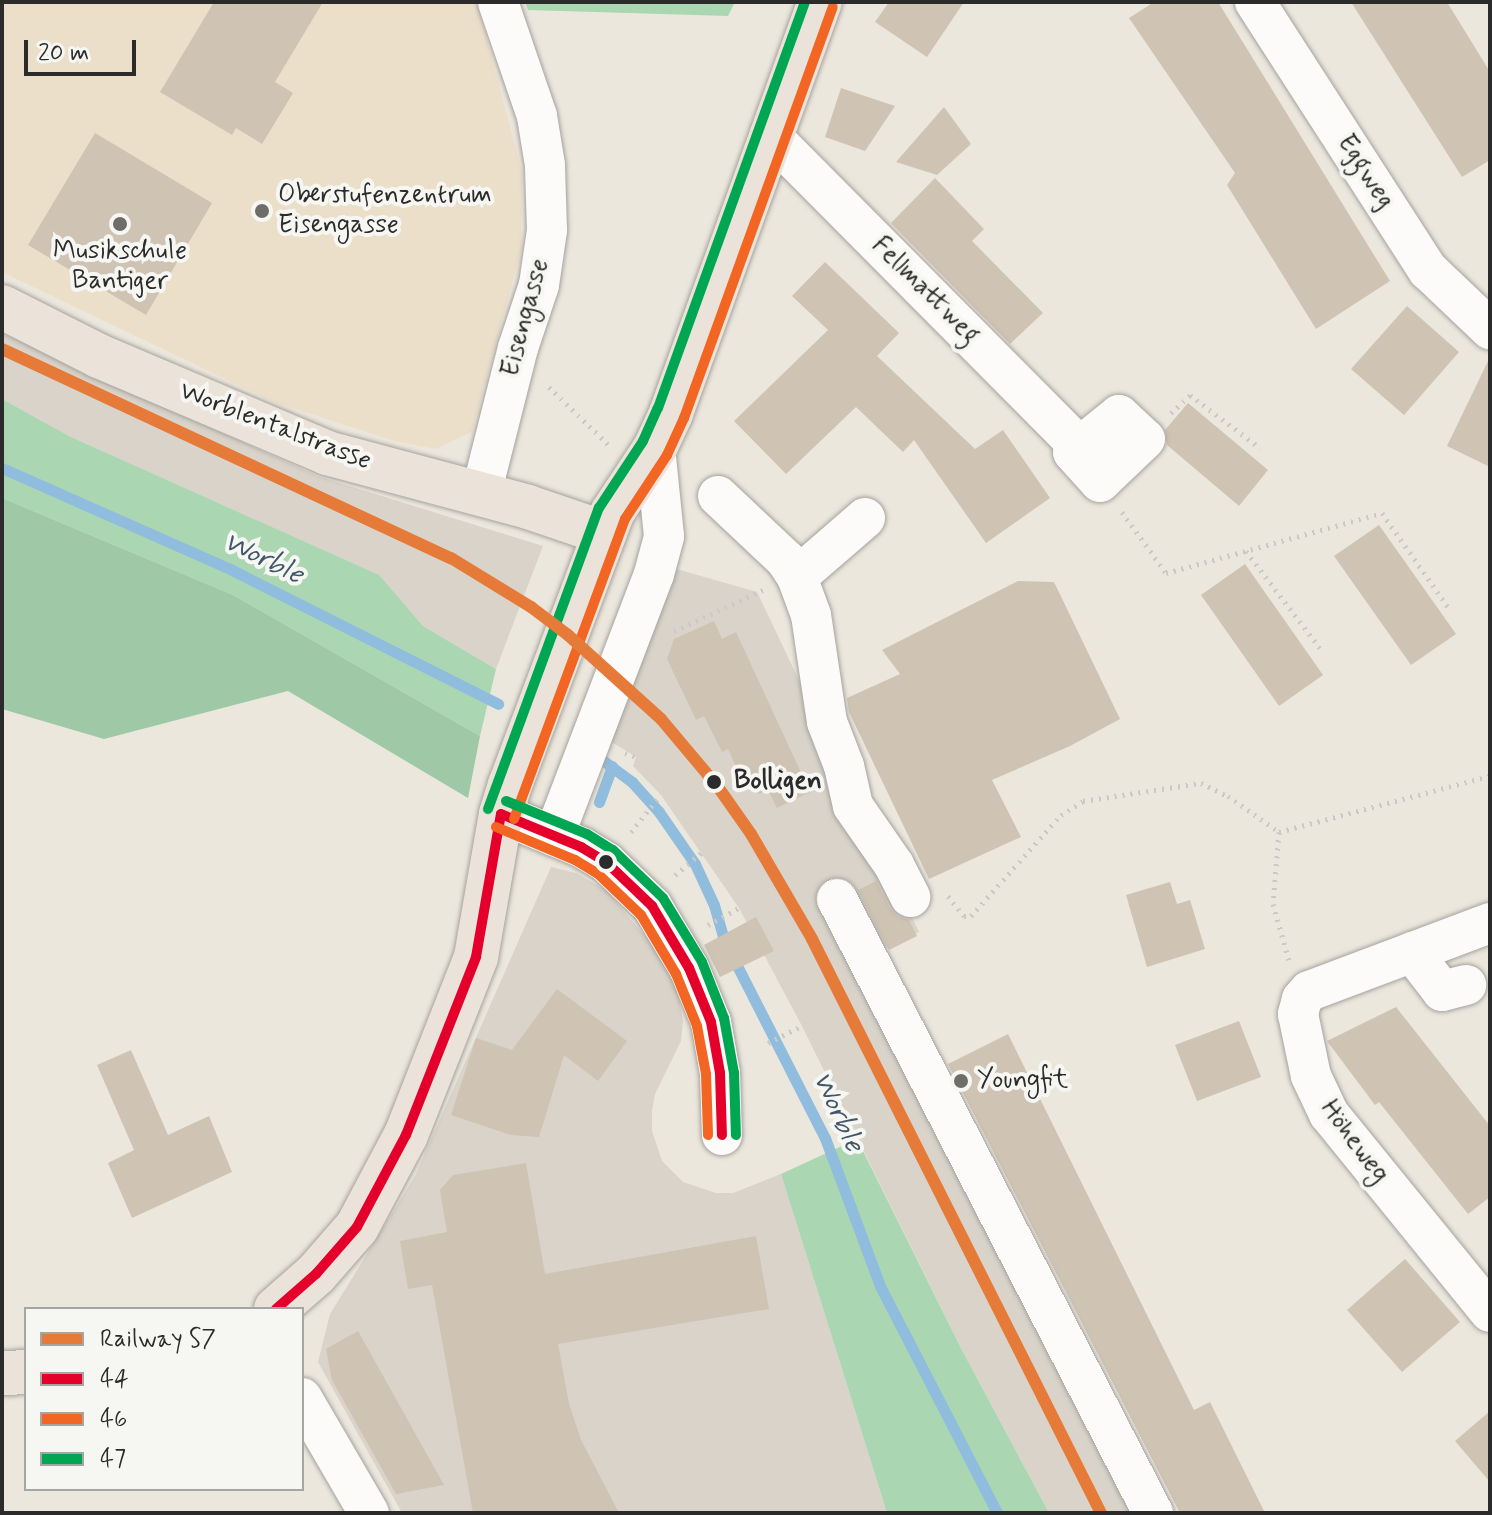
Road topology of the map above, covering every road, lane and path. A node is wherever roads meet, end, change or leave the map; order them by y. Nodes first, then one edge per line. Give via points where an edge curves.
1 (498, 2) edge
2 (820, 2) edge
3 (1255, 2) edge
4 (770, 135) junction
5 (2, 307) edge
6 (1490, 329) edge
7 (518, 348) junction
8 (1190, 395) dead end
9 (1080, 447) junction
10 (1260, 448) dead end
11 (634, 449) junction
12 (1100, 482) junction
13 (481, 494) junction
14 (718, 496) dead end
15 (865, 518) dead end
16 (605, 533) junction
17 (1246, 551) junction
18 (797, 577) junction
19 (756, 593) dead end
20 (1448, 607) dead end
21 (663, 636) dead end
22 (1320, 648) dead end
23 (1490, 776) edge
24 (661, 795) dead end
25 (501, 814) junction
26 (631, 832) dead end
27 (1279, 832) junction
28 (554, 836) junction
29 (702, 852) dead end
30 (674, 875) dead end
31 (910, 897) dead end
32 (837, 899) dead end
33 (739, 908) dead end
34 (964, 916) dead end
35 (1490, 923) edge
36 (707, 926) dead end
37 (1412, 952) junction
38 (1291, 964) dead end
39 (1466, 985) dead end
40 (802, 1026) dead end
41 (768, 1043) dead end
42 (722, 1135) dead end
43 (278, 1307) edge
44 (1490, 1312) edge
45 (24, 1372) edge
46 (2, 1373) edge
47 (304, 1401) edge
48 (369, 1513) edge
49 (1153, 1513) edge

1 - 7 street, Eisengasse via 537,116 545,165 544,255
2 - 4 main road
3 - 6 street, Eggweg via 1428,270
4 - 9 street, Fellmattweg
4 - 11 main road via 671,413
5 - 13 main road, Worblentalstrasse via 99,356 327,453
7 - 11 path via 547,360 539,378
7 - 13 street, Eisengasse
8 - 10 path
9 - 12 street, Fellmattweg via 1073,452
9 - 12 street via 1119,415 1145,439
11 - 16 main road
11 - 28 street via 664,536
12 - 17 path via 1166,573
13 - 16 main road, Worblentalstrasse
14 - 18 street
15 - 18 street
16 - 25 main road
17 - 20 path via 1382,513
17 - 22 path
18 - 31 street via 811,615 827,722 853,806
19 - 21 path
23 - 27 path
24 - 26 path
25 - 28 street
25 - 43 main road via 476,957 406,1135 357,1227
27 - 34 path via 1201,783 1093,798 1061,815 971,916
27 - 38 path via 1273,904
28 - 42 street via 628,880 652,906 689,968 711,1022 720,1073
29 - 30 path
32 - 49 street
33 - 36 path
35 - 37 street, Höheweg
37 - 39 street via 1442,991
37 - 44 street, Höheweg via 1309,991 1302,999 1298,1014 1311,1076 1329,1114
40 - 41 path
45 - 46 main road
47 - 48 street

